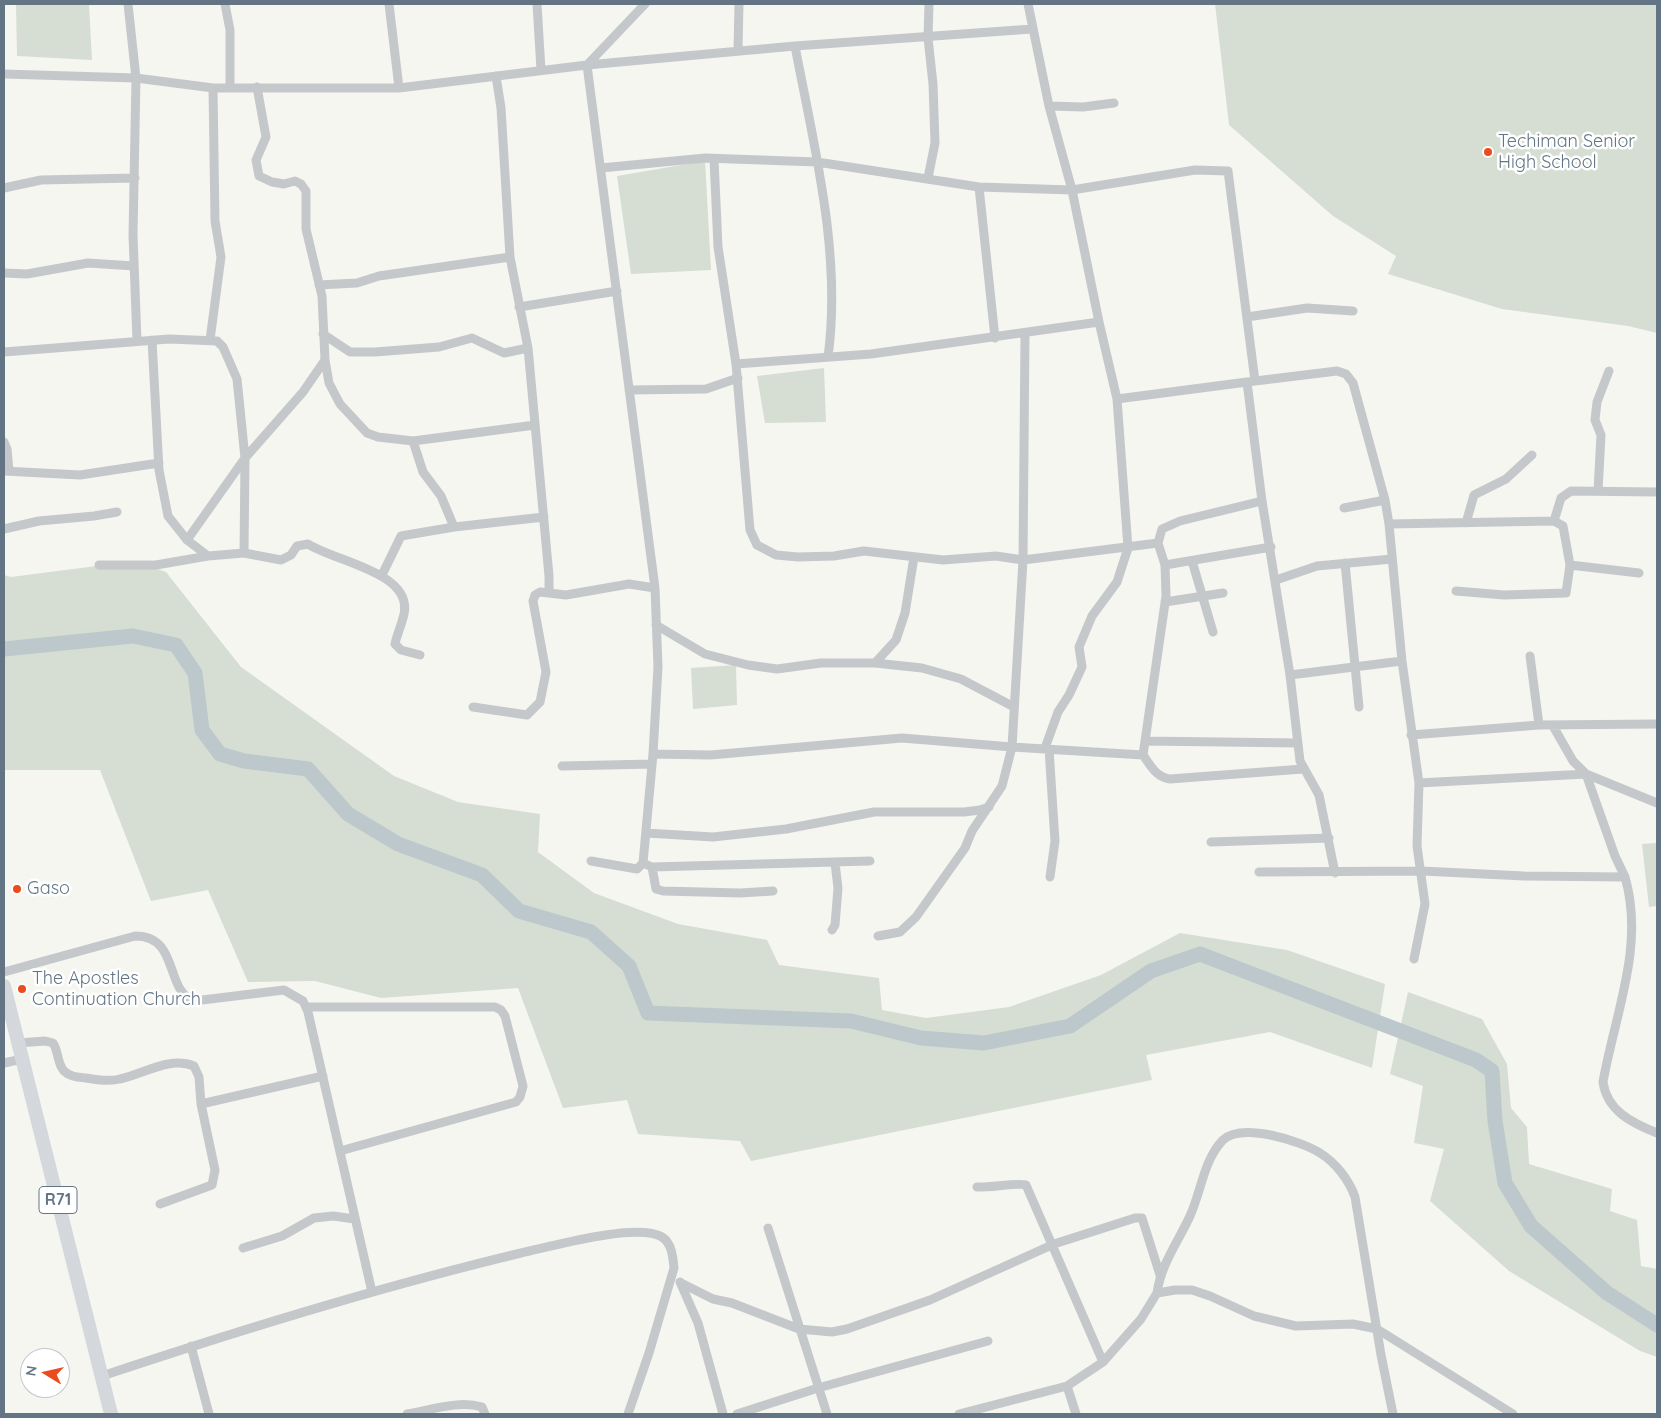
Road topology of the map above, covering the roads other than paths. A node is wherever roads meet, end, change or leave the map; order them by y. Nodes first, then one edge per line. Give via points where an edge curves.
1 (128, 4) edge
2 (225, 4) edge
3 (389, 4) edge
4 (537, 4) edge
5 (645, 4) edge
6 (739, 4) edge
7 (929, 4) edge
8 (1028, 4) edge
9 (1032, 29) junction
10 (928, 38) junction
11 (795, 46) junction
12 (738, 49) junction
13 (587, 65) junction
14 (541, 70) junction
15 (4, 74) edge
16 (496, 76) junction
17 (136, 78) junction
18 (213, 88) junction
19 (230, 88) junction
20 (257, 88) junction
21 (399, 88) junction
22 (1114, 103) dead end
23 (1049, 106) junction
24 (714, 159) junction
25 (817, 162) junction
26 (601, 168) junction
27 (135, 178) junction
28 (928, 178) junction
29 (979, 187) junction
30 (4, 188) edge
31 (1072, 190) junction
32 (510, 257) junction
33 (134, 266) junction
34 (4, 273) edge
35 (319, 285) junction
36 (617, 291) junction
37 (519, 307) junction
38 (1353, 311) dead end
39 (1247, 317) junction
40 (1099, 322) junction
41 (323, 334) junction
42 (1025, 334) junction
43 (995, 338) junction
44 (152, 340) junction
45 (210, 340) junction
46 (137, 341) junction
47 (528, 348) junction
48 (4, 352) edge
49 (828, 357) junction
50 (325, 360) junction
51 (736, 364) junction
52 (1609, 371) dead end
53 (312, 377) junction
54 (738, 378) junction
55 (1251, 382) junction
56 (329, 383) junction
57 (629, 390) junction
58 (1117, 399) junction
59 (535, 425) junction
60 (413, 441) junction
61 (4, 442) edge
62 (1532, 455) dead end
63 (245, 458) junction
64 (159, 463) junction
65 (6, 471) edge
66 (1598, 491) junction
67 (1657, 492) edge
68 (1384, 500) junction
69 (1262, 501) junction
70 (1344, 508) dead end
71 (117, 512) dead end
72 (544, 516) junction
73 (1554, 521) junction
74 (1466, 523) junction
75 (1389, 524) junction
76 (454, 527) junction
77 (4, 529) edge
78 (186, 540) junction
79 (1158, 543) junction
80 (1271, 547) junction
81 (1128, 548) junction
82 (244, 553) junction
83 (208, 556) junction
84 (914, 557) junction
85 (1392, 559) junction
86 (1023, 560) junction
87 (1192, 561) junction
88 (1345, 564) junction
89 (99, 565) dead end
90 (1165, 565) junction
91 (1570, 565) junction
92 (1639, 573) dead end
93 (382, 575) junction
94 (1276, 580) junction
95 (655, 588) junction
96 (1456, 591) dead end
97 (549, 593) junction
98 (1223, 593) dead end
99 (1203, 596) junction
100 (1165, 602) junction
101 (656, 625) junction
102 (1213, 632) dead end
103 (420, 654) dead end
104 (1530, 656) dead end
105 (1402, 661) junction
106 (875, 664) junction
107 (1354, 666) junction
108 (1290, 675) junction
109 (473, 707) dead end
110 (1359, 707) dead end
111 (1014, 708) junction
112 (1657, 724) edge
113 (1539, 725) junction
114 (1553, 726) junction
115 (1411, 735) junction
116 (1144, 741) junction
117 (1298, 743) junction
118 (1012, 746) junction
119 (1047, 748) junction
120 (653, 754) junction
121 (1143, 755) junction
122 (652, 764) junction
123 (562, 766) dead end
124 (1303, 769) junction
125 (1586, 774) junction
126 (1419, 783) junction
127 (1657, 804) edge
128 (989, 806) junction
129 (646, 833) junction
130 (1329, 838) junction
131 (1211, 842) dead end
132 (591, 861) dead end
133 (870, 861) dead end
134 (643, 863) junction
135 (836, 863) junction
136 (652, 867) junction
137 (1422, 871) junction
138 (1259, 872) dead end
139 (1335, 873) junction
140 (1050, 877) dead end
141 (1624, 877) junction
142 (773, 891) dead end
143 (832, 930) dead end
144 (878, 936) dead end
145 (1414, 959) dead end
146 (4, 972) edge
147 (4, 986) edge
148 (306, 1007) junction
149 (18, 1043) junction
150 (22, 1059) junction
151 (4, 1063) edge
152 (323, 1076) junction
153 (201, 1104) junction
154 (1657, 1133) edge
155 (340, 1151) junction
156 (977, 1187) dead end
157 (160, 1204) dead end
158 (355, 1219) junction
159 (768, 1228) dead end
160 (1054, 1244) junction
161 (243, 1248) dead end
162 (674, 1268) junction
163 (1160, 1276) junction
164 (681, 1283) junction
165 (372, 1292) junction
166 (1157, 1292) junction
167 (799, 1329) junction
168 (1377, 1329) junction
169 (988, 1341) dead end
170 (191, 1346) junction
171 (1103, 1362) junction
172 (102, 1376) junction
173 (1067, 1386) junction
174 (818, 1388) junction
175 (111, 1414) edge
176 (209, 1414) edge
177 (407, 1414) edge
178 (485, 1414) edge
179 (628, 1414) edge
180 (723, 1414) edge
181 (737, 1414) edge
182 (827, 1414) edge
183 (959, 1414) edge
184 (1076, 1414) edge
185 (1393, 1414) edge
186 (1513, 1414) edge

1 - 17 street
2 - 19 street via 230,30
3 - 21 street
4 - 14 street
5 - 13 street
6 - 12 street
7 - 10 street
8 - 9 street
9 - 10 street
9 - 23 street
10 - 11 street
10 - 28 street via 935,143
11 - 12 street
11 - 25 street
12 - 13 street
13 - 14 street
13 - 26 street
14 - 16 street
15 - 17 street
16 - 21 street
16 - 32 street via 501,108
17 - 18 street
17 - 27 street
18 - 19 street
18 - 45 street via 215,221 221,257
19 - 20 street
20 - 21 street
20 - 35 street via 266,137 256,160 258,176 284,184 295,181 306,191 306,229
22 - 23 street via 1083,107
23 - 31 street
24 - 25 street
24 - 26 street
24 - 51 street via 718,248
25 - 28 street
25 - 49 street via 829,238 833,321
26 - 36 street
27 - 30 street via 41,180
27 - 33 street
28 - 29 street
29 - 31 street
29 - 43 street
31 - 39 street via 1195,170 1228,172
31 - 40 street
32 - 35 street via 379,276 357,283
32 - 37 street
33 - 34 street via 88,263 26,274
33 - 46 street
35 - 41 street
36 - 37 street
36 - 57 street
37 - 47 street
38 - 39 street via 1306,308
39 - 55 street
40 - 42 street
40 - 58 street
41 - 47 street via 350,352 439,347 472,338 504,353
41 - 50 street
42 - 43 street
42 - 86 street
43 - 49 street
44 - 45 street
44 - 46 street
44 - 64 street
45 - 63 street via 223,346 237,379
46 - 48 street
47 - 59 street
49 - 51 street
50 - 53 street
50 - 56 street
51 - 54 street
52 - 66 street via 1594,420 1601,436
53 - 56 street
53 - 63 street
54 - 57 street via 706,389
54 - 84 street via 750,530 757,546 776,555 798,557 864,551
55 - 58 street
55 - 68 street via 1337,371 1346,374 1353,383
55 - 69 street
56 - 60 street via 340,404 367,433
57 - 95 street
58 - 81 street
59 - 60 street
59 - 72 street
60 - 76 street via 422,472 441,496
61 - 65 street via 8,449
62 - 74 street via 1506,479 1474,496
63 - 78 street
63 - 82 street
64 - 65 street via 80,475
64 - 78 street via 168,516
66 - 67 street
66 - 73 street via 1565,493
68 - 70 street
68 - 75 street
69 - 79 street via 1180,521 1162,529
69 - 80 street
71 - 77 street via 39,520
72 - 76 street
72 - 97 street
73 - 74 street
73 - 91 street via 1563,526
74 - 75 street
75 - 85 street
76 - 93 street via 401,536
78 - 83 street
79 - 81 street
79 - 90 street
80 - 87 street
80 - 94 street
81 - 86 street
81 - 119 street via 1117,582 1092,616 1079,647 1082,667 1058,712
82 - 83 street
82 - 93 street via 281,560 291,555 297,546 308,544 318,552
83 - 89 street via 156,565
84 - 86 street via 943,560 996,556
84 - 106 street via 905,613 896,640
85 - 88 street
85 - 105 street
86 - 111 street
87 - 90 street
87 - 99 street
88 - 94 street via 1317,566
88 - 107 street
90 - 100 street
91 - 92 street
91 - 96 street via 1568,589 1562,595
93 - 103 street via 397,589 404,602 404,614 395,644 401,650
94 - 108 street
95 - 97 street via 629,584 566,595
95 - 101 street
97 - 109 street via 540,592 533,601 546,672 540,702 527,715
98 - 99 street
99 - 100 street
99 - 102 street
100 - 116 street
101 - 106 street via 705,654 748,665 777,669 821,663
101 - 120 street via 658,667
104 - 113 street
105 - 107 street
105 - 115 street
106 - 111 street via 922,668 961,679
107 - 108 street
107 - 110 street
108 - 117 street
111 - 118 street
112 - 114 street
113 - 114 street
113 - 115 street
114 - 125 street via 1573,761
115 - 126 street
116 - 117 street
116 - 121 street
117 - 124 street
118 - 119 street
118 - 120 street via 902,738 711,755
118 - 128 street via 1002,786
119 - 121 street
119 - 140 street via 1055,841
120 - 122 street
121 - 124 street via 1161,778 1170,779
122 - 123 street
122 - 129 street
124 - 130 street via 1319,795
125 - 126 street
125 - 127 street
125 - 141 street
126 - 137 street via 1417,835
128 - 129 street via 964,812 874,812 786,829 713,837
128 - 144 street via 965,848 916,917 900,932
129 - 134 street
130 - 131 street
130 - 139 street
132 - 134 street via 637,868
133 - 135 street
134 - 136 street
135 - 136 street
135 - 143 street via 838,888
136 - 142 street via 654,886 663,891
137 - 139 street
137 - 141 street
137 - 145 street via 1425,904
138 - 139 street
141 - 154 street via 1633,915 1631,951 1606,1064 1604,1095 1624,1117
146 - 148 street via 144,936 164,950 182,992 194,1002 284,990 299,997
147 - 149 main road, R71
148 - 152 street
148 - 155 street via 495,1007 505,1016 522,1086 516,1102
149 - 150 main road, R71
149 - 153 street via 53,1043 58,1050 60,1065 73,1077 119,1080 177,1062 186,1063 194,1066 199,1077
150 - 151 street
150 - 172 main road, R71
152 - 153 street
152 - 155 street
153 - 157 street via 215,1180 212,1185
155 - 158 street
156 - 160 street via 995,1188 1021,1182 1026,1185
158 - 161 street via 314,1218 282,1236
158 - 165 street
159 - 167 street
160 - 163 street via 1142,1218
160 - 167 street via 930,1300 847,1329 832,1332
160 - 171 street
162 - 164 street
162 - 165 street via 673,1254 662,1237 604,1234 436,1273
162 - 179 street
163 - 166 street
163 - 168 street via 1191,1215 1215,1150 1225,1138 1242,1131 1289,1140 1322,1154 1350,1182
164 - 167 street via 713,1299
164 - 180 street via 698,1324
165 - 170 street
166 - 168 street via 1192,1290 1254,1316 1296,1326 1353,1324
166 - 171 street via 1141,1319
167 - 174 street
168 - 185 street
168 - 186 street
169 - 174 street
170 - 172 street
170 - 176 street
171 - 173 street
172 - 175 main road, R71
173 - 183 street
173 - 184 street
174 - 181 street
174 - 182 street
177 - 178 street via 474,1405 482,1407

